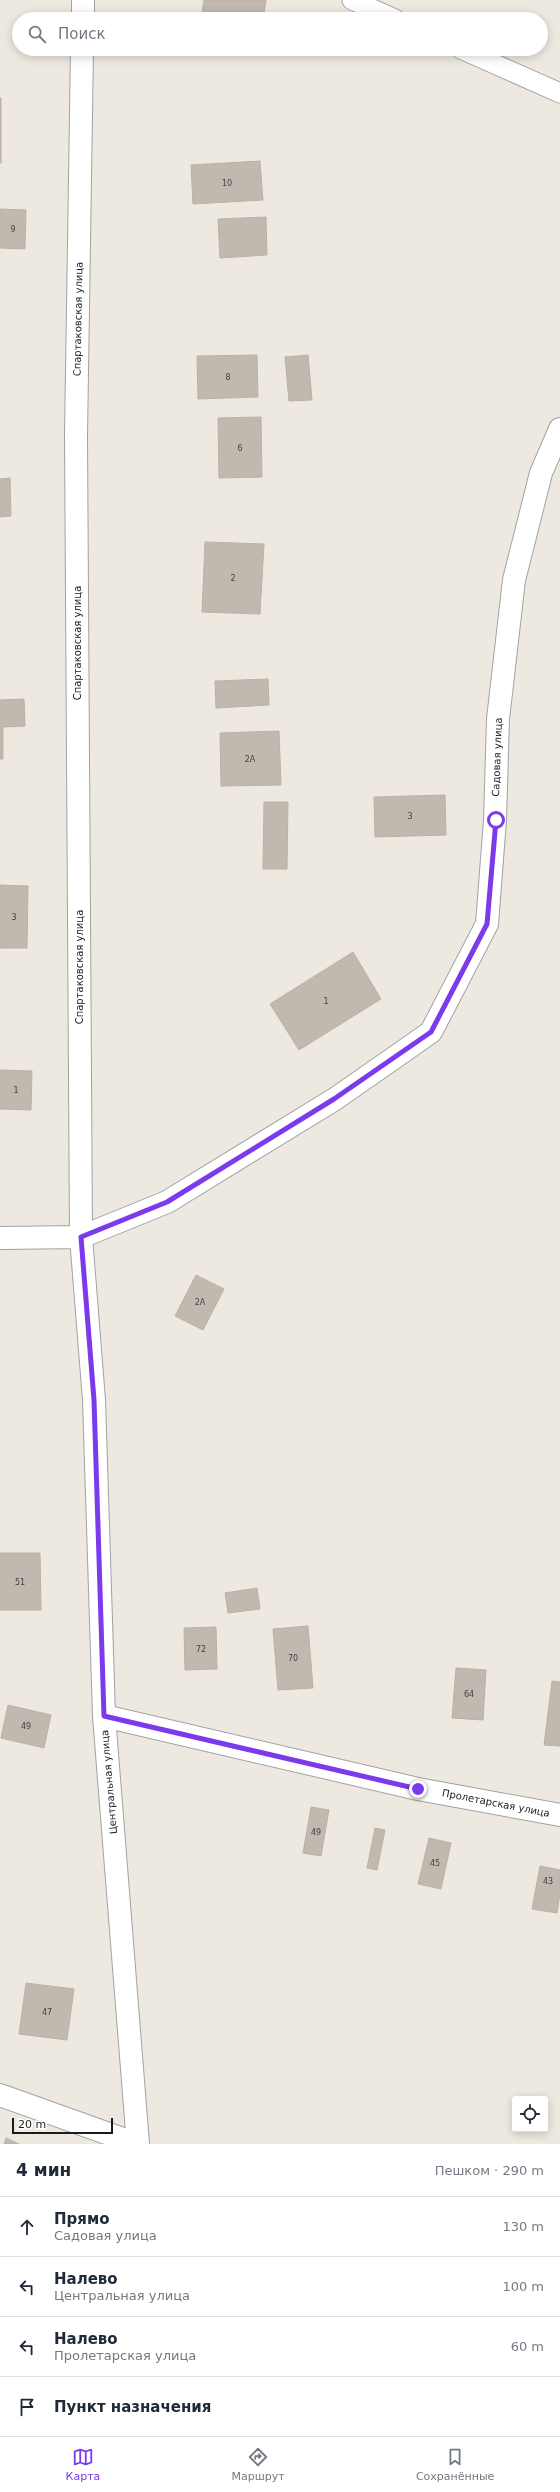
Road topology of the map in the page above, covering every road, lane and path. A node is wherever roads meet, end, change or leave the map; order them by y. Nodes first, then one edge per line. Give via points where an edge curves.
1 (83, 0) edge
2 (352, 0) edge
3 (83, 12) edge
4 (379, 12) edge
5 (82, 56) edge
6 (477, 56) edge
7 (560, 93) edge
8 (560, 429) edge
9 (81, 1237) junction
10 (0, 1238) edge
11 (104, 1716) junction
12 (560, 1815) edge
13 (0, 2095) edge
14 (137, 2144) edge

1 - 3 street
2 - 4 lane
5 - 9 street, Спартаковская улица via 76,436
6 - 7 lane
8 - 9 street, Садовая улица via 541,473 514,580 498,719 496,820 487,924 431,1032 334,1099 167,1202
9 - 10 street
9 - 11 street, Центральная улица via 94,1400
11 - 12 street, Пролетарская улица via 418,1789
11 - 14 street, Центральная улица
13 - 14 street, Центральная улица

